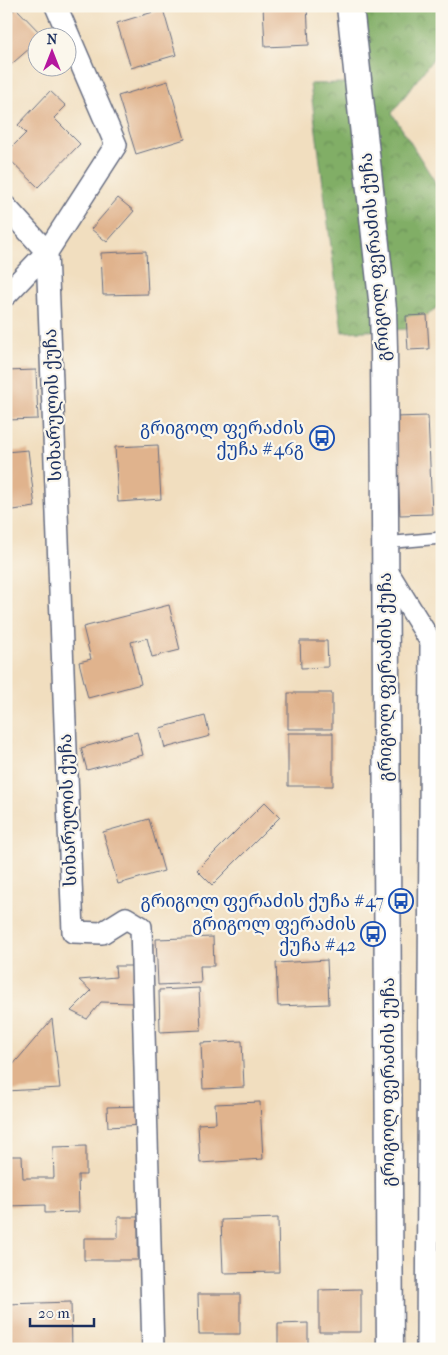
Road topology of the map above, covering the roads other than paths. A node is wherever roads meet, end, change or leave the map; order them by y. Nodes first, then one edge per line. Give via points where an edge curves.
1 (56, 6) edge
2 (350, 6) edge
3 (6, 207) edge
4 (47, 252) junction
5 (6, 295) edge
6 (442, 538) edge
7 (384, 554) junction
8 (436, 648) edge
9 (153, 1349) edge
10 (390, 1349) edge
11 (427, 1349) edge

1 - 4 street via 116,145
2 - 7 street, გრიგოლ ფერაძის ქუჩა via 383,308
3 - 4 street
4 - 5 street
4 - 9 street, სიხარულის ქუჩა via 73,932 102,933 126,918 141,927
6 - 7 lane
7 - 8 street
7 - 10 street, გრიგოლ ფერაძის ქუჩა
8 - 11 street

